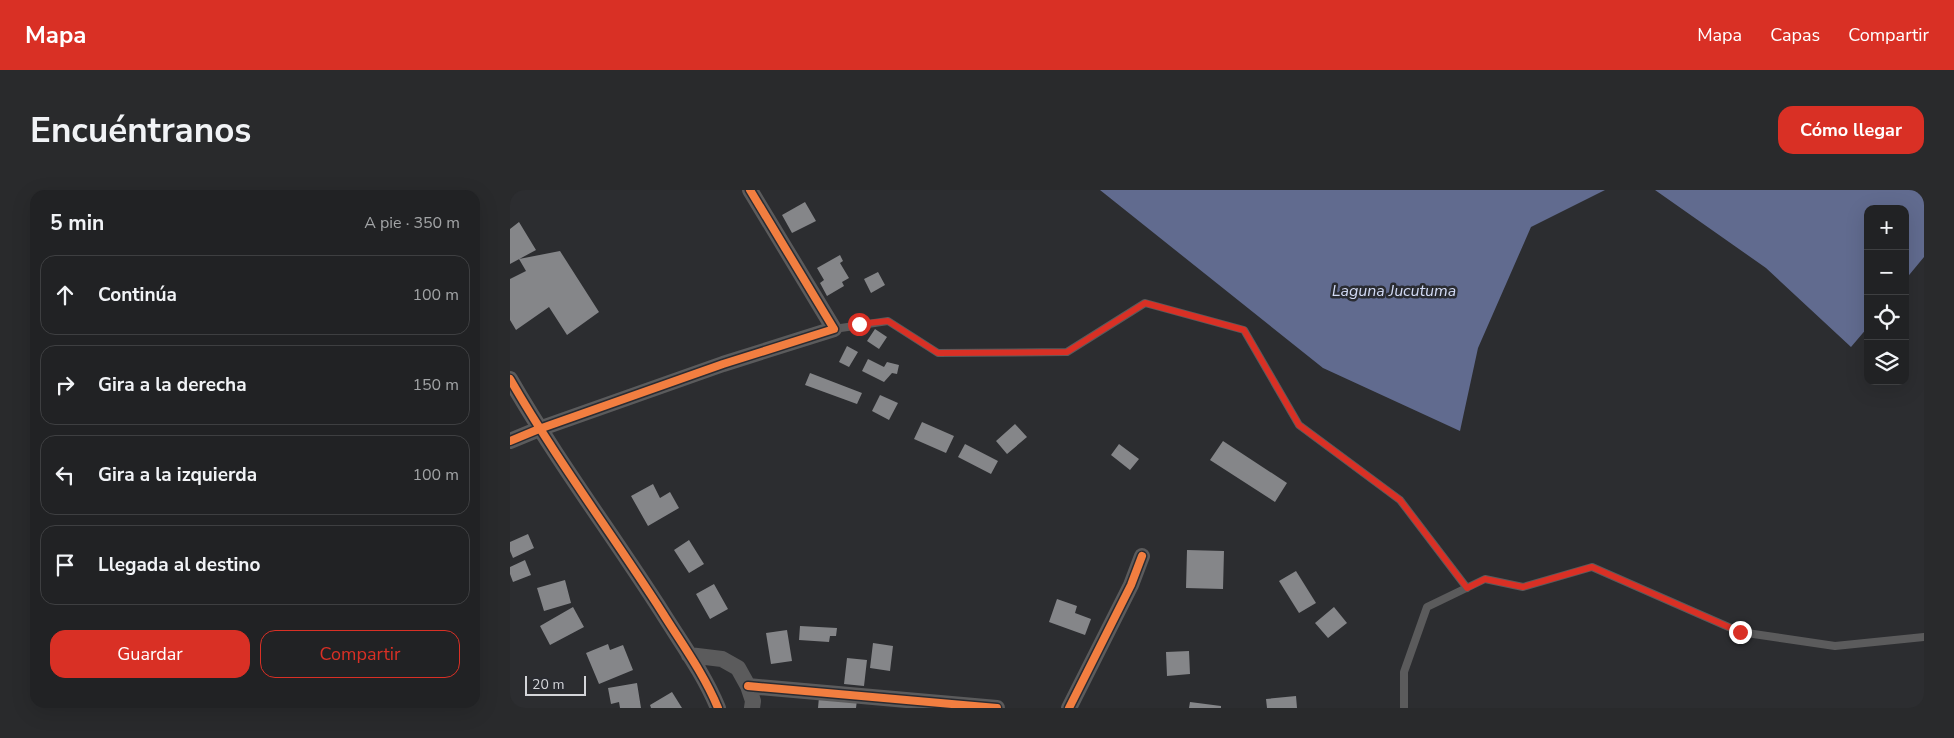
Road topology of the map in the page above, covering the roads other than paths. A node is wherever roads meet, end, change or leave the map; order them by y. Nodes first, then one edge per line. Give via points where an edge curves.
1 (750, 190) edge
2 (834, 329) junction
3 (510, 379) edge
4 (539, 429) junction
5 (510, 441) edge
6 (1142, 556) dead end
7 (1467, 588) junction
8 (1924, 637) edge
9 (690, 655) junction
10 (748, 686) junction
11 (718, 708) edge
12 (752, 708) edge
13 (997, 708) edge
14 (1069, 708) edge
15 (1404, 708) edge

1 - 2 street
2 - 4 street
2 - 7 lane via 888,321 938,353 1067,352 1145,303 1244,330 1299,425 1400,500
3 - 4 street
4 - 5 street
4 - 9 street
6 - 14 street via 1132,585
7 - 8 lane via 1485,579 1523,587 1592,567 1740,632 1834,646
7 - 15 lane via 1426,608 1404,672
9 - 10 street via 722,659 738,668
9 - 11 street
10 - 12 street
10 - 13 street

